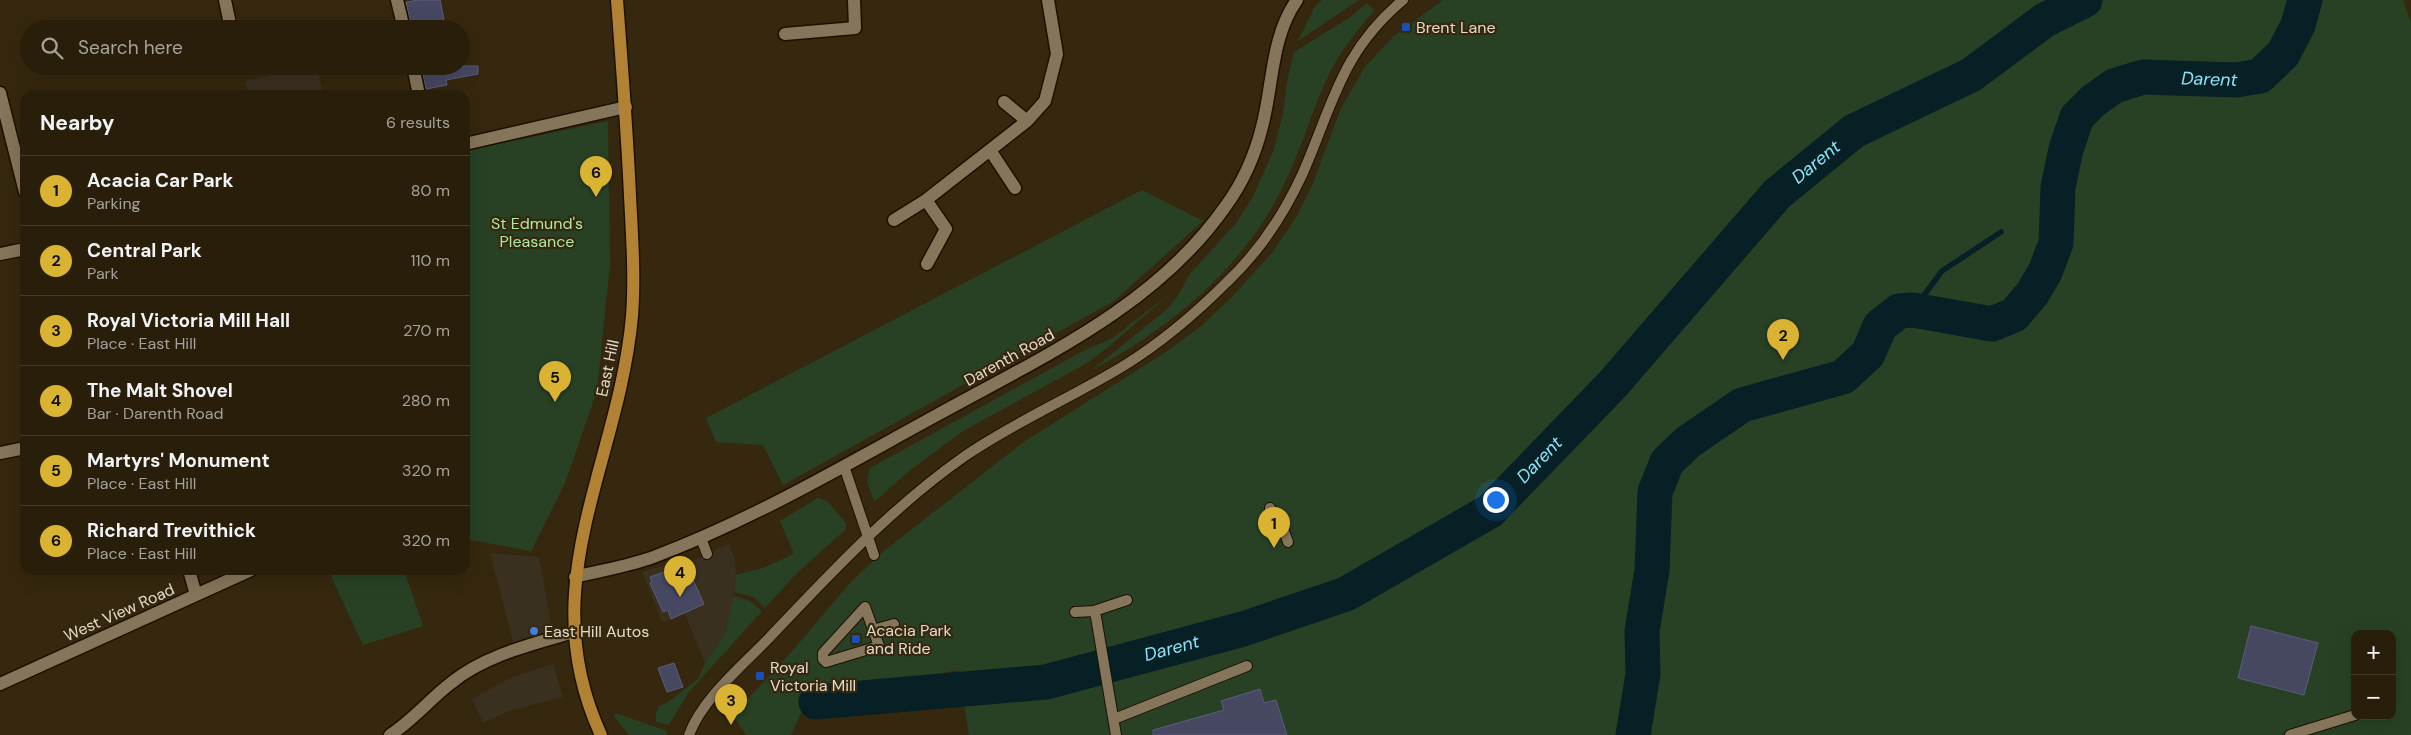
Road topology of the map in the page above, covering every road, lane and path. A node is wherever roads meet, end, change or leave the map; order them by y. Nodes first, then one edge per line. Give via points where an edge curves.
1 (225, 0) edge
2 (397, 0) edge
3 (617, 0) edge
4 (854, 0) edge
5 (1297, 0) edge
6 (1403, 0) edge
7 (1049, 5) edge
8 (229, 20) edge
9 (402, 20) edge
10 (785, 34) dead end
11 (415, 75) edge
12 (419, 90) edge
13 (0, 93) edge
14 (1004, 102) dead end
15 (626, 107) junction
16 (1028, 121) junction
17 (470, 143) edge
18 (990, 150) junction
19 (20, 172) edge
20 (1015, 188) dead end
21 (926, 200) junction
22 (894, 220) dead end
23 (20, 250) edge
24 (0, 254) edge
25 (928, 264) dead end
26 (20, 449) edge
27 (0, 453) edge
28 (844, 466) junction
29 (1270, 508) dead end
30 (868, 537) junction
31 (700, 538) junction
32 (1288, 542) dead end
33 (707, 554) dead end
34 (874, 556) dead end
35 (190, 575) edge
36 (240, 575) edge
37 (575, 577) junction
38 (196, 596) junction
39 (1128, 600) dead end
40 (1094, 611) junction
41 (1075, 612) dead end
42 (894, 624) dead end
43 (873, 630) junction
44 (574, 632) junction
45 (1247, 666) dead end
46 (0, 684) edge
47 (2351, 716) edge
48 (1114, 719) junction
49 (390, 735) edge
50 (601, 735) edge
51 (689, 735) edge
52 (1116, 735) edge
53 (2290, 735) edge

1 - 8 street
2 - 9 street
3 - 15 main road, East Hill
4 - 10 street via 856,28
5 - 28 street, Darenth Road via 1280,38 1262,127 1246,172 1226,206 1170,269 1108,318
6 - 30 lane via 1379,22 1354,54 1284,210 1263,243 1229,281 1128,363 966,455 920,490
7 - 16 street via 1057,54 1045,101
11 - 12 street
13 - 19 street
14 - 16 street
15 - 17 street
15 - 37 main road, East Hill via 632,235 629,346
16 - 18 street
18 - 20 street
18 - 21 street
21 - 22 street
21 - 25 street via 946,228
23 - 24 street
26 - 27 street
28 - 30 lane
28 - 31 street, Darenth Road
29 - 32 lane
30 - 34 lane
30 - 51 lane via 704,707
31 - 33 lane
31 - 37 street, Darenth Road via 653,557
35 - 38 street
36 - 38 street, West View Road
37 - 44 main road, East Hill
38 - 46 street, West View Road
39 - 40 lane
40 - 41 lane
40 - 48 lane
42 - 43 lane
43 - 43 lane via 865,607 822,653 823,660 826,662 879,646
44 - 49 street via 478,665 451,682
44 - 50 main road, East Hill via 582,683
45 - 48 lane
47 - 53 lane
48 - 52 lane

